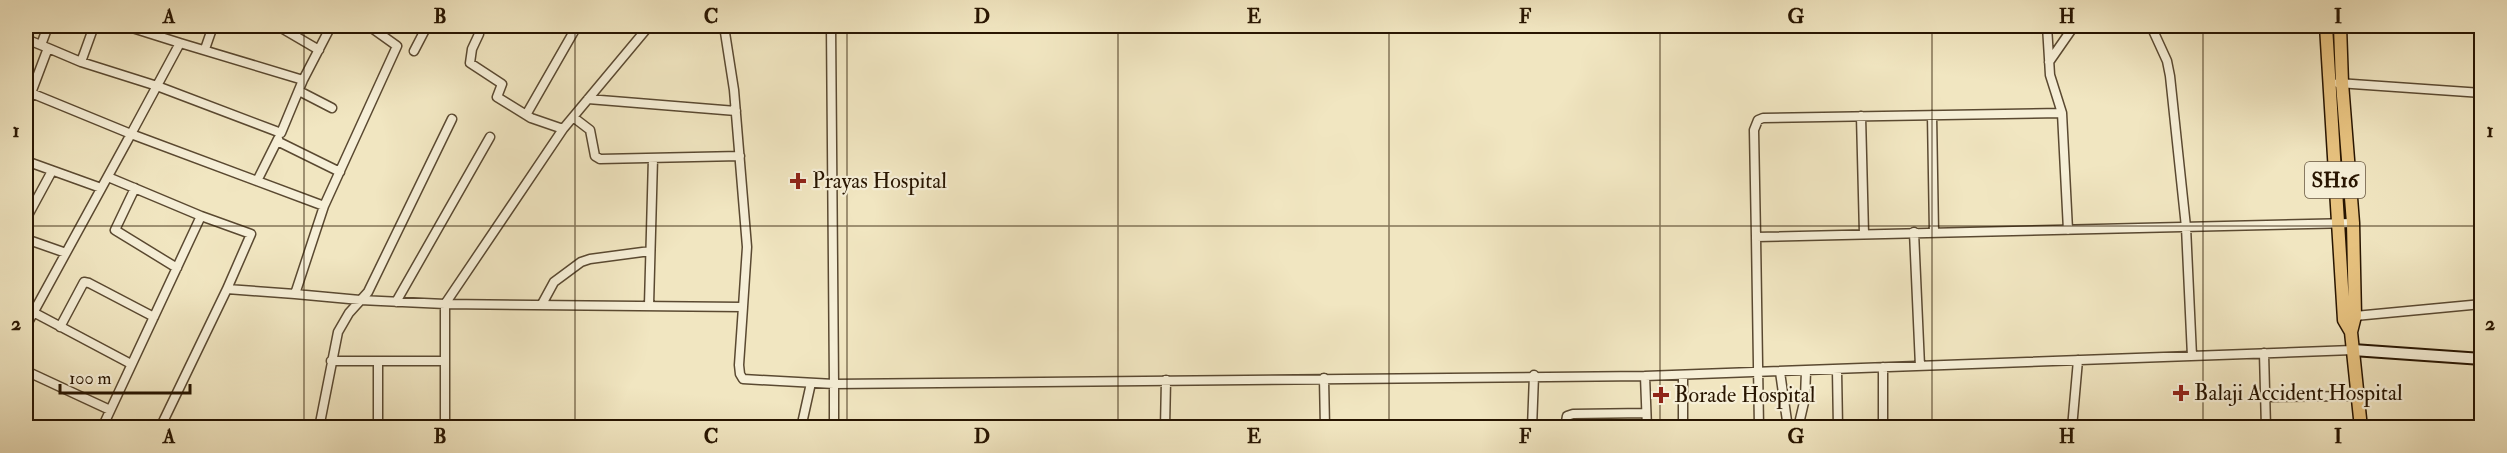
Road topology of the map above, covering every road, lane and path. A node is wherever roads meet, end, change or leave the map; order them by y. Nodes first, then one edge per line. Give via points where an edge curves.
1 (48, 26) edge
2 (94, 26) edge
3 (126, 26) edge
4 (213, 26) edge
5 (278, 26) edge
6 (331, 26) edge
7 (369, 26) edge
8 (427, 26) edge
9 (476, 26) edge
10 (577, 26) edge
11 (649, 26) edge
12 (724, 26) edge
13 (831, 26) edge
14 (2048, 26) edge
15 (2074, 26) edge
16 (2151, 26) edge
17 (2326, 26) edge
18 (2340, 26) edge
19 (26, 39) edge
20 (180, 43) junction
21 (45, 47) junction
22 (205, 49) junction
23 (319, 50) junction
24 (414, 51) dead end
25 (81, 62) junction
26 (2049, 62) junction
27 (303, 80) junction
28 (2336, 82) junction
29 (157, 86) junction
30 (299, 91) junction
31 (28, 92) edge
32 (2481, 93) edge
33 (588, 99) junction
34 (26, 106) edge
35 (332, 108) dead end
36 (736, 111) junction
37 (2062, 113) junction
38 (526, 115) junction
39 (1932, 115) junction
40 (1861, 116) junction
41 (573, 117) junction
42 (452, 119) dead end
43 (563, 129) junction
44 (131, 134) junction
45 (279, 137) junction
46 (490, 137) dead end
47 (2346, 143) junction
48 (2333, 144) junction
49 (740, 156) junction
50 (652, 158) junction
51 (26, 161) edge
52 (52, 171) junction
53 (340, 172) junction
54 (108, 177) junction
55 (257, 181) junction
56 (101, 188) junction
57 (135, 188) junction
58 (324, 206) junction
59 (201, 216) junction
60 (26, 219) edge
61 (2353, 223) junction
62 (2338, 224) junction
63 (2186, 227) junction
64 (2068, 230) junction
65 (1914, 232) junction
66 (1934, 233) junction
67 (1864, 234) junction
68 (1756, 237) junction
69 (26, 239) edge
70 (651, 251) junction
71 (66, 253) junction
72 (177, 268) junction
73 (227, 290) junction
74 (295, 294) junction
75 (360, 300) junction
76 (396, 302) junction
77 (2481, 303) edge
78 (445, 304) junction
79 (542, 304) junction
80 (649, 305) junction
81 (743, 307) junction
82 (33, 312) junction
83 (2355, 316) junction
84 (154, 317) junction
85 (26, 326) edge
86 (60, 327) junction
87 (2351, 332) junction
88 (2353, 350) junction
89 (2264, 353) junction
90 (2192, 356) junction
91 (2481, 359) edge
92 (2078, 360) junction
93 (332, 361) junction
94 (445, 361) junction
95 (378, 362) junction
96 (131, 364) junction
97 (1920, 366) junction
98 (1883, 368) junction
99 (1837, 370) junction
100 (26, 371) edge
101 (1806, 371) junction
102 (1758, 372) junction
103 (1780, 372) junction
104 (1534, 375) junction
105 (1683, 375) junction
106 (1645, 376) junction
107 (1324, 378) junction
108 (1166, 380) junction
109 (811, 383) junction
110 (834, 384) junction
111 (2359, 396) junction
112 (2265, 397) junction
113 (110, 410) junction
114 (1646, 412) junction
115 (162, 423) edge
116 (2361, 427) edge
117 (102, 428) edge
118 (170, 428) edge
119 (319, 428) edge
120 (378, 428) edge
121 (445, 428) edge
122 (801, 428) edge
123 (834, 428) edge
124 (1165, 428) edge
125 (1325, 428) edge
126 (1532, 428) edge
127 (1565, 428) edge
128 (1647, 428) edge
129 (1683, 428) edge
130 (1759, 428) edge
131 (1788, 428) edge
132 (1798, 428) edge
133 (1838, 428) edge
134 (1883, 428) edge
135 (2072, 428) edge
136 (2266, 428) edge
137 (2338, 428) edge

1 - 21 street
2 - 25 street
3 - 20 street
4 - 22 street
5 - 23 street
6 - 23 street
7 - 53 street via 397,46
8 - 24 street
9 - 38 street via 479,34 470,63 502,84 497,97
10 - 38 street
11 - 33 street
12 - 36 street
13 - 110 street
14 - 26 street
15 - 26 street
16 - 63 street via 2170,76
17 - 28 main road, SH16
18 - 28 main road, SH16
19 - 21 street
20 - 22 street
20 - 29 street
21 - 25 street
21 - 31 street
22 - 27 street
23 - 27 street
25 - 29 street
26 - 37 street
27 - 30 street
28 - 32 street
28 - 47 main road, SH16
28 - 48 main road, SH16
29 - 44 street
29 - 45 street
30 - 35 street
30 - 45 street
31 - 34 street
31 - 44 street
33 - 36 street
33 - 41 street
36 - 49 street
37 - 39 street
37 - 64 street
38 - 43 street
39 - 40 street
39 - 66 street
40 - 67 street
40 - 68 street via 1758,120 1754,130
41 - 43 street
41 - 50 street via 590,130 597,158
42 - 75 street via 368,292
43 - 78 street
44 - 54 street
44 - 55 street
45 - 53 street
45 - 55 street
46 - 76 street
47 - 48 main road
47 - 61 main road, SH16
48 - 62 main road, SH16
49 - 50 street
49 - 81 street via 747,247
50 - 70 street
51 - 52 street
52 - 56 street
52 - 60 street
53 - 58 street
54 - 56 street
54 - 57 street
55 - 58 street
56 - 71 street
57 - 59 street
57 - 72 street via 115,230
58 - 74 street
59 - 72 street
59 - 73 street via 251,234
61 - 62 street
61 - 83 main road, SH16
62 - 63 street
62 - 87 main road, SH16 via 2344,320
63 - 64 street
63 - 90 street
64 - 66 street
65 - 66 street
65 - 67 street
65 - 97 street
67 - 68 street
68 - 102 street
69 - 71 street
70 - 79 street via 581,262 551,285
70 - 80 street
71 - 82 street
72 - 84 street
73 - 74 street
73 - 115 street
74 - 75 street
75 - 76 street
75 - 93 street via 338,332
76 - 78 street
77 - 83 street
78 - 79 street
78 - 94 street
79 - 80 street
80 - 81 street
81 - 109 street via 739,365 743,379
82 - 85 street
82 - 86 street
83 - 87 main road, SH16
84 - 86 street via 84,282
84 - 96 street
86 - 96 street
87 - 88 main road, SH16
88 - 89 street
88 - 91 street
88 - 111 main road, SH16
89 - 90 street
89 - 112 street
90 - 92 street
92 - 97 street
92 - 135 street
93 - 95 street
93 - 119 street
94 - 95 street
94 - 121 street
95 - 120 street
96 - 113 street
97 - 98 street
98 - 99 street
98 - 134 street
99 - 101 street
99 - 133 street
100 - 113 street
101 - 103 street
101 - 132 street
102 - 103 street
102 - 105 street
102 - 130 street
103 - 131 street
104 - 106 street
104 - 107 street
104 - 126 street
105 - 106 street
105 - 129 street
106 - 114 street
107 - 108 street
107 - 125 street
108 - 110 street
108 - 124 street
109 - 110 street
109 - 122 street
110 - 123 street
111 - 112 street
111 - 116 main road, SH16
112 - 136 street
113 - 117 street
114 - 127 street via 1574,414 1567,416
114 - 128 street
115 - 118 street
116 - 137 street

